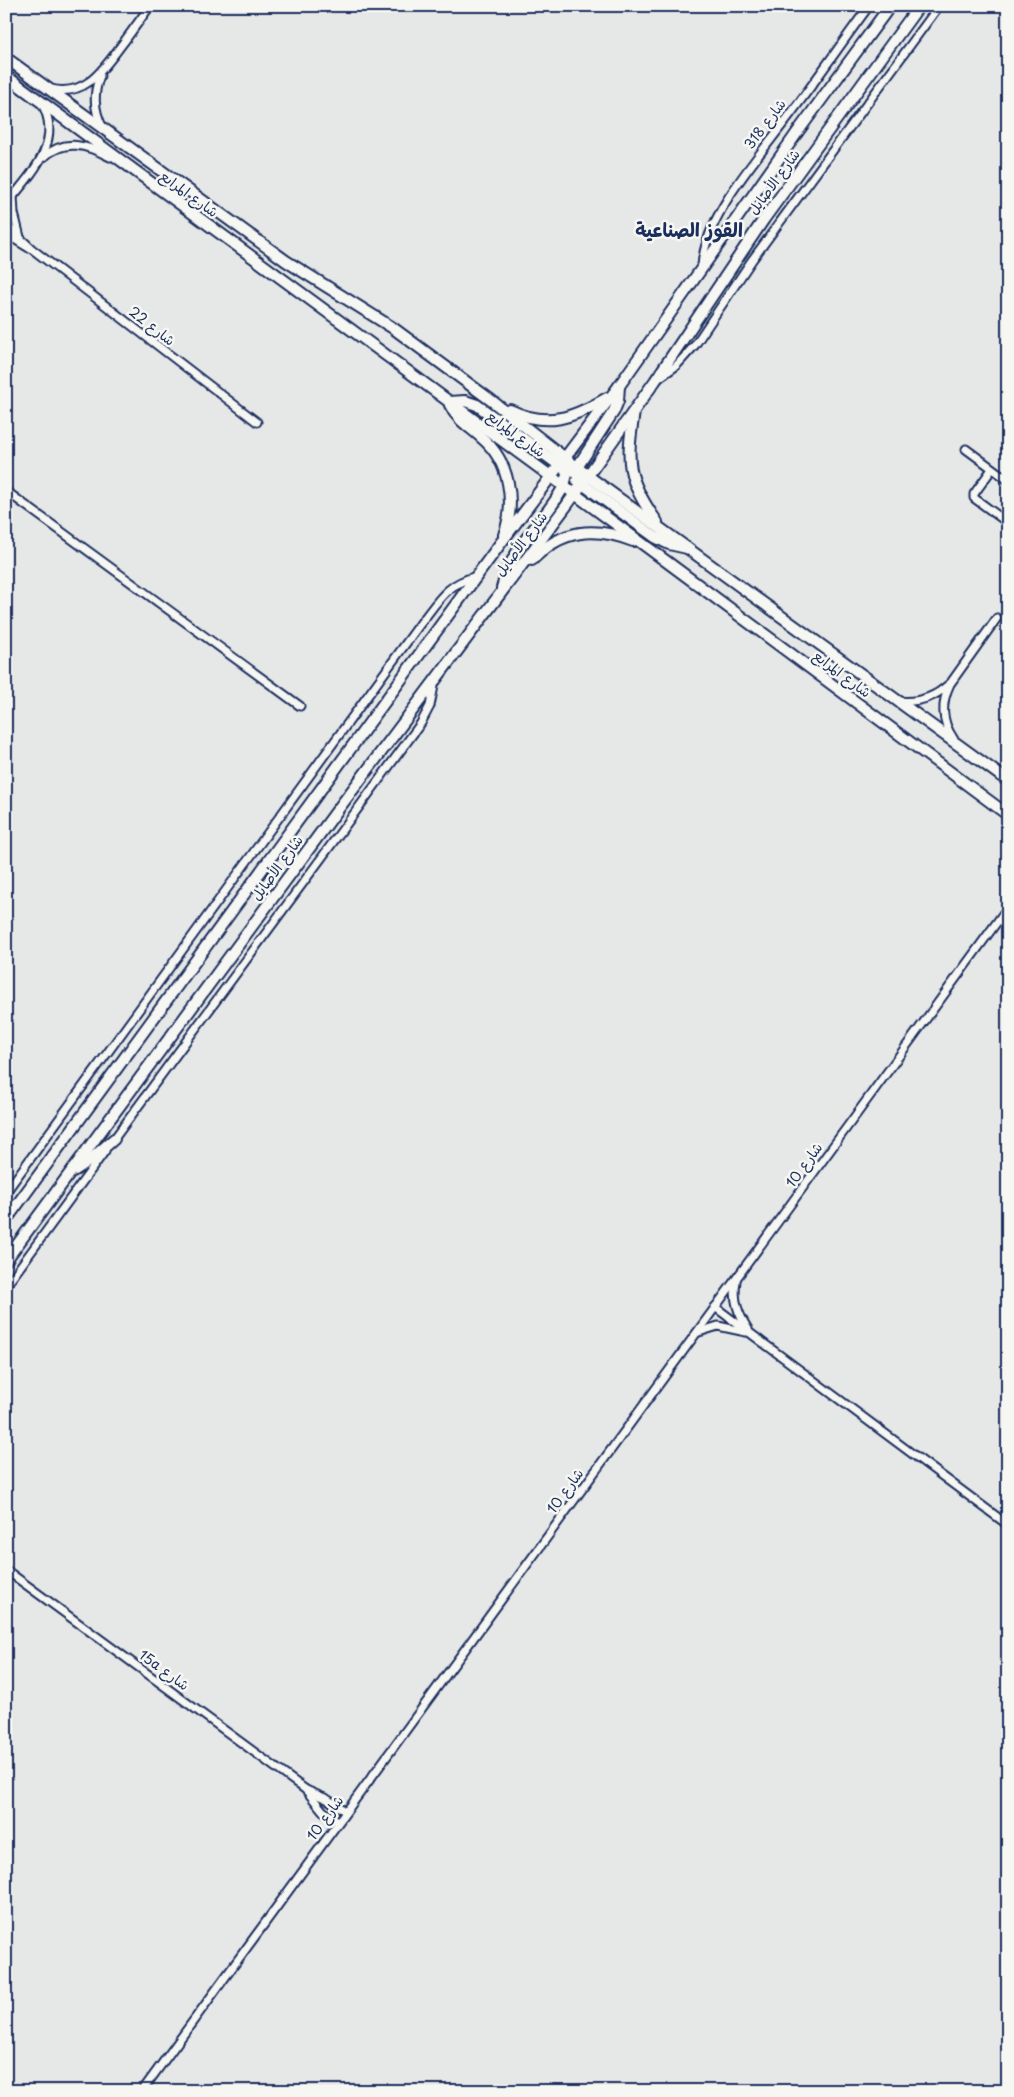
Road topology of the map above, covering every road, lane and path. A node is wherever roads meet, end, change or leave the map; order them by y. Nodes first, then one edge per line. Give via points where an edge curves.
1 (150, 6) edge
2 (869, 6) edge
3 (890, 6) edge
4 (919, 6) edge
5 (939, 6) edge
6 (6, 58) edge
7 (100, 74) junction
8 (6, 76) edge
9 (46, 87) junction
10 (39, 100) junction
11 (103, 129) junction
12 (42, 159) junction
13 (126, 165) junction
14 (14, 196) junction
15 (6, 205) edge
16 (6, 225) edge
17 (6, 234) edge
18 (18, 239) junction
19 (6, 241) edge
20 (702, 267) junction
21 (655, 381) junction
22 (619, 386) junction
23 (612, 395) junction
24 (492, 401) junction
25 (448, 402) junction
26 (635, 410) junction
27 (257, 422) dead end
28 (966, 449) dead end
29 (992, 468) junction
30 (568, 472) junction
31 (552, 477) junction
32 (585, 479) junction
33 (1008, 480) edge
34 (6, 491) edge
35 (575, 494) junction
36 (1008, 523) edge
37 (662, 529) junction
38 (500, 544) junction
39 (647, 547) junction
40 (688, 548) junction
41 (477, 576) junction
42 (500, 594) junction
43 (997, 618) dead end
44 (435, 680) junction
45 (950, 684) junction
46 (898, 701) junction
47 (300, 706) dead end
48 (958, 744) junction
49 (1008, 781) edge
50 (1008, 815) edge
51 (1008, 907) edge
52 (114, 1139) junction
53 (70, 1174) junction
54 (6, 1192) edge
55 (6, 1220) edge
56 (6, 1260) edge
57 (736, 1278) junction
58 (6, 1286) edge
59 (715, 1307) junction
60 (696, 1333) junction
61 (752, 1334) junction
62 (1008, 1525) edge
63 (6, 1570) edge
64 (306, 1790) junction
65 (345, 1811) junction
66 (338, 1821) junction
67 (142, 2091) edge

1 - 7 street
2 - 20 street, شارع 318 via 730,198 707,237
3 - 20 main road, شارع الأصايل
4 - 21 main road, شارع الأصايل via 764,219
5 - 21 street via 752,260 695,345 676,366
6 - 9 main road, شارع المرابع
7 - 9 street via 80,88
7 - 11 street via 95,99
8 - 10 main road, شارع المرابع
9 - 11 main road, شارع المرابع
10 - 12 street via 49,130
10 - 13 main road, شارع المرابع
11 - 24 main road, شارع المرابع via 278,256 393,328
12 - 13 street via 56,149 77,144 93,148
12 - 14 street
13 - 25 main road, شارع المرابع
14 - 15 street
14 - 18 street
16 - 18 street, شارع 22
17 - 18 street, شارع 22
18 - 19 street
18 - 27 street, شارع 22
20 - 22 main road, شارع الأصايل
21 - 26 main road, شارع الأصايل
22 - 23 main road, شارع الأصايل
22 - 30 main road via 614,411
23 - 24 main road via 578,414 552,420 526,416
23 - 30 main road, شارع الأصايل
24 - 30 main road, شارع المرابع
25 - 30 main road via 465,401 477,405
25 - 31 main road, شارع المرابع
25 - 38 main road via 460,420 491,447 504,470 509,486 510,510
26 - 32 main road, شارع الأصايل
26 - 37 main road via 628,452 630,470 639,496
28 - 29 street
29 - 33 street
29 - 36 street via 974,498
30 - 31 main road, شارع المرابع
30 - 31 main road
30 - 32 main road
30 - 35 main road, شارع المرابع
30 - 42 main road via 518,549
31 - 38 main road, شارع الأصايل
32 - 35 main road
32 - 37 main road, شارع المرابع
32 - 40 main road via 662,541
34 - 47 street
35 - 39 main road, شارع المرابع
35 - 42 main road, شارع الأصايل
37 - 40 main road, شارع المرابع
38 - 41 main road, شارع الأصايل
39 - 42 main road via 609,533 572,535 545,548
39 - 50 main road, شارع المرابع
40 - 46 main road, شارع المرابع
41 - 54 street via 448,589 420,624
41 - 55 main road, شارع الأصايل
42 - 44 main road, شارع الأصايل
43 - 45 street
44 - 52 street via 422,723
44 - 53 main road, شارع الأصايل
45 - 46 street via 926,699
45 - 48 street via 943,712 948,730
46 - 48 main road, شارع المرابع
48 - 49 main road, شارع المرابع
51 - 57 street, شارع 10
52 - 53 main road
52 - 58 street
53 - 56 main road, شارع الأصايل
57 - 59 street, شارع 10
57 - 61 street via 737,1309
59 - 60 street, شارع 10
59 - 61 street
60 - 61 street via 718,1326
60 - 65 street, شارع 10
61 - 62 street
63 - 64 street, 15a شارع
64 - 65 street, 15a شارع
64 - 66 street, 15a شارع via 323,1811
65 - 66 street, شارع 10
66 - 67 street, شارع 10

